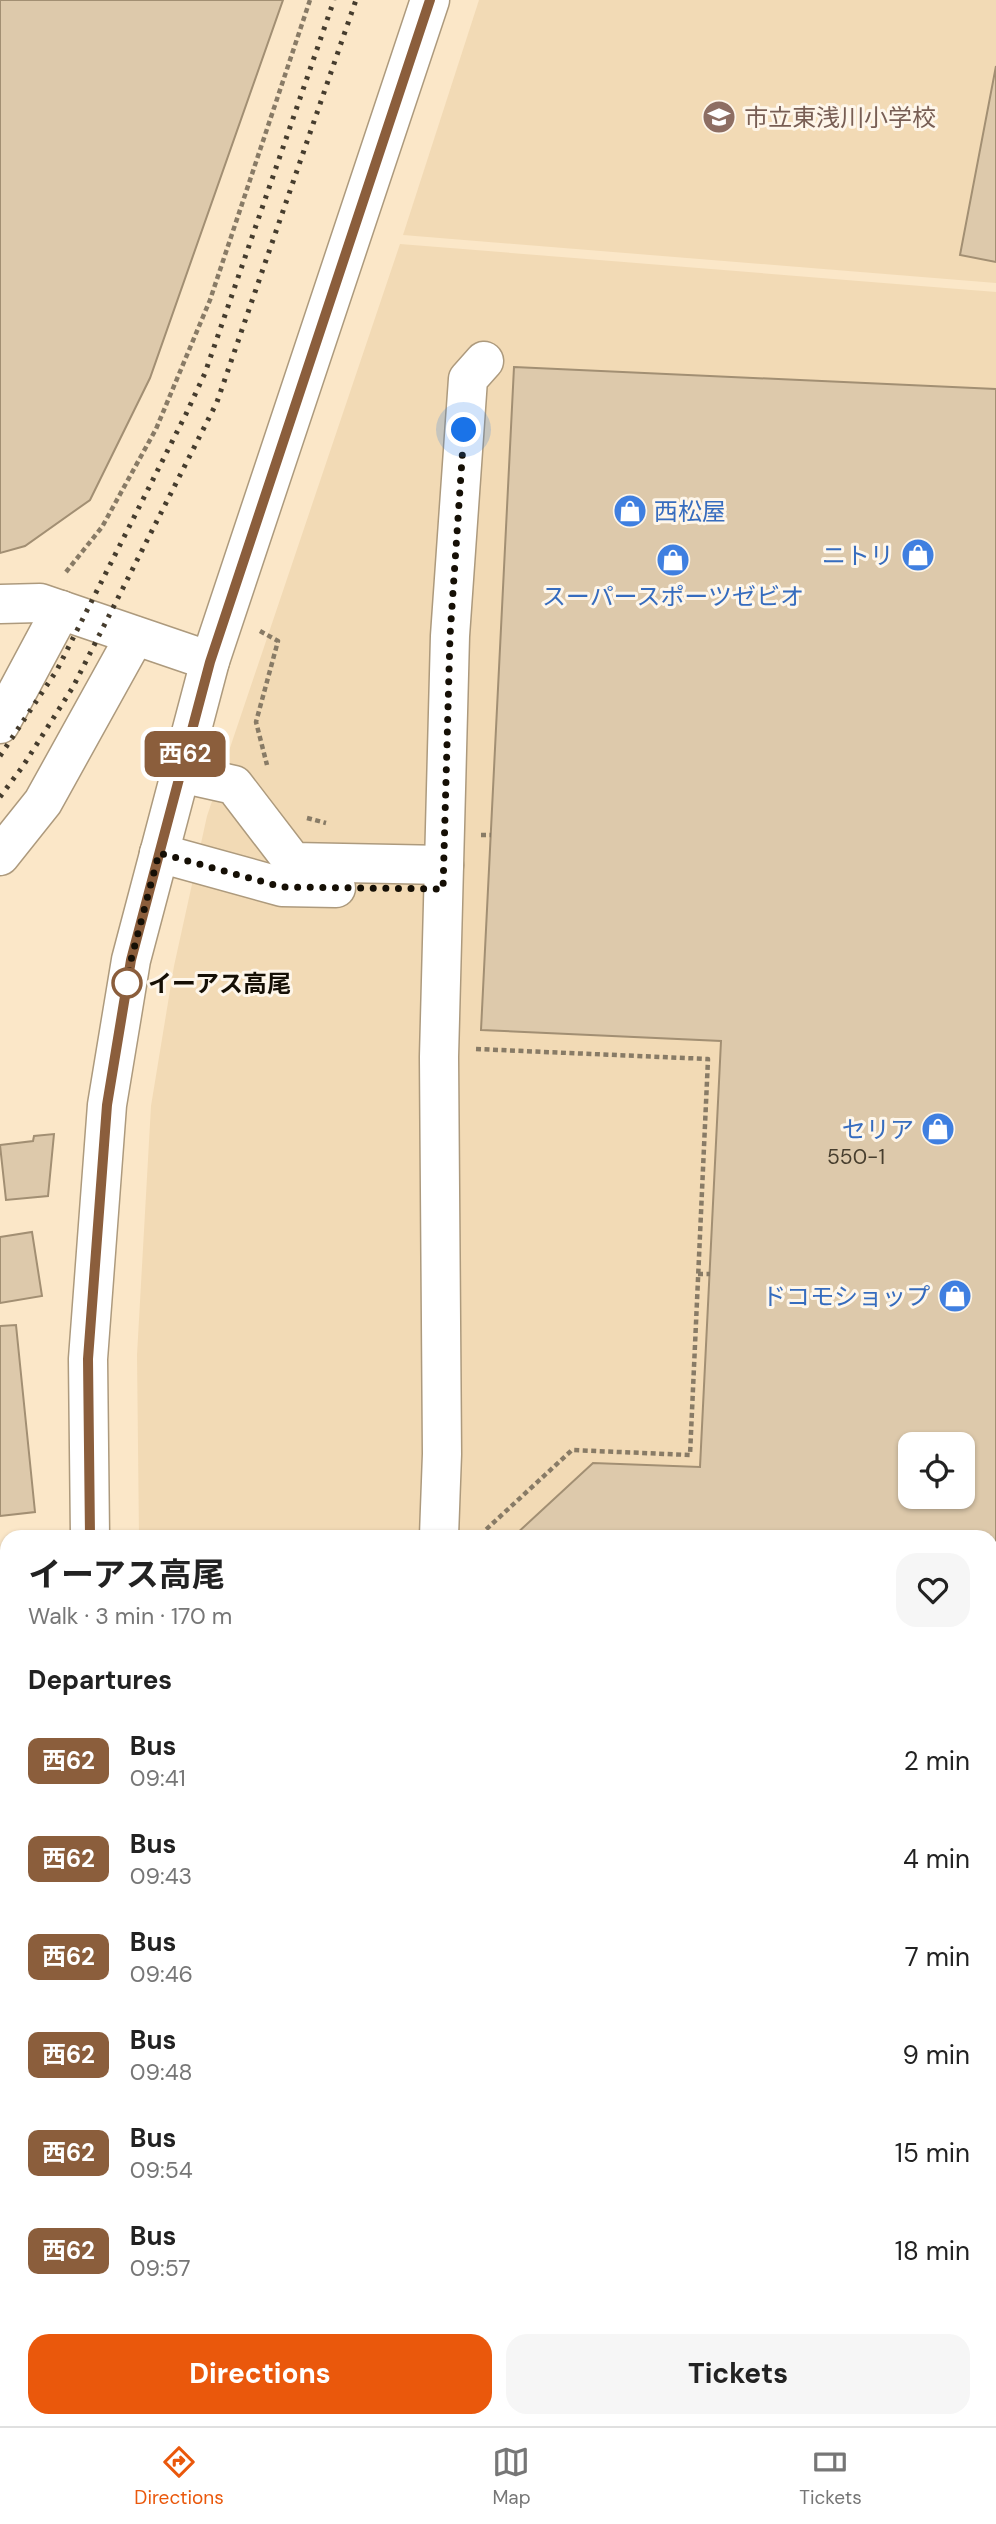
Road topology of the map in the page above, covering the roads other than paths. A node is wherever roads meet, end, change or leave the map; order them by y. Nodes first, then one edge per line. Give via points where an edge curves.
1 (430, 0) edge
2 (484, 361) dead end
3 (0, 604) edge
4 (50, 607) junction
5 (135, 636) junction
6 (210, 662) junction
7 (0, 724) edge
8 (180, 773) junction
9 (159, 853) junction
10 (0, 856) edge
11 (444, 877) junction
12 (90, 1530) edge
13 (439, 1530) edge

1 - 6 street
2 - 11 street via 468,379 450,636
3 - 4 street
4 - 5 street
4 - 7 street
5 - 6 street
5 - 10 street via 43,802
6 - 8 street
8 - 9 street
8 - 11 street via 234,785 293,862
9 - 11 street via 282,887
9 - 12 street via 131,960 107,1105 88,1359
11 - 13 street via 439,1057

